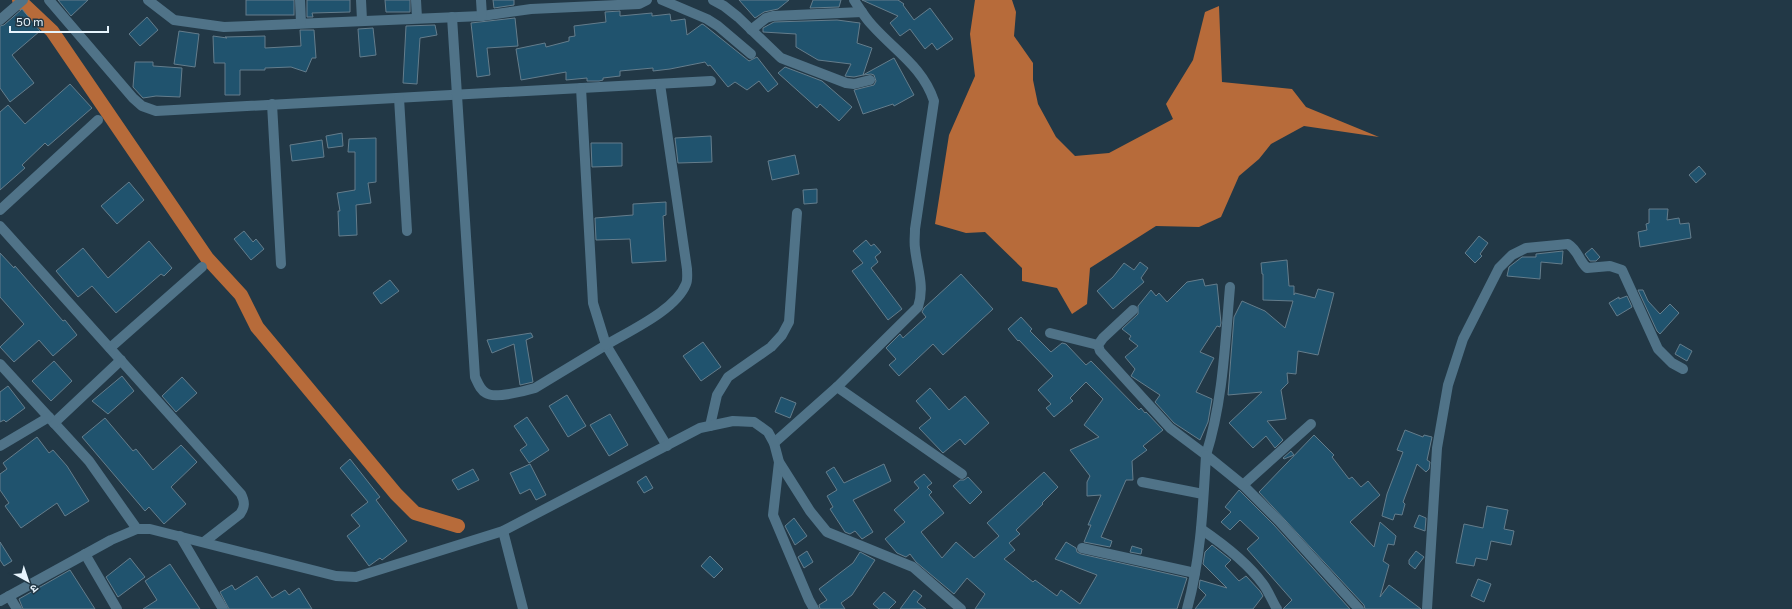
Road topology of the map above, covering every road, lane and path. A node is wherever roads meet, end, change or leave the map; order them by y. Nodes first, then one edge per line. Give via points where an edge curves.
1 (49, 0) edge
2 (148, 0) edge
3 (300, 0) edge
4 (361, 0) edge
5 (416, 0) edge
6 (481, 0) edge
7 (647, 0) edge
8 (662, 0) edge
9 (713, 0) edge
10 (854, 0) edge
11 (19, 3) edge
12 (531, 5) edge
13 (862, 12) junction
14 (482, 16) junction
15 (452, 17) junction
16 (417, 18) junction
17 (0, 20) edge
18 (362, 20) junction
19 (301, 22) junction
20 (751, 30) junction
21 (750, 54) dead end
22 (870, 80) dead end
23 (711, 81) dead end
24 (660, 84) junction
25 (581, 88) junction
26 (456, 95) junction
27 (399, 98) junction
28 (272, 104) junction
29 (98, 120) dead end
30 (0, 210) edge
31 (797, 213) dead end
32 (0, 226) edge
33 (407, 232) dead end
34 (281, 264) dead end
35 (202, 267) dead end
36 (1230, 287) dead end
37 (1133, 310) dead end
38 (1050, 333) dead end
39 (606, 345) junction
40 (1098, 345) junction
41 (110, 348) junction
42 (120, 360) junction
43 (0, 364) edge
44 (1682, 369) dead end
45 (837, 387) junction
46 (51, 420) junction
47 (1311, 424) dead end
48 (710, 426) junction
49 (774, 443) junction
50 (0, 446) edge
51 (667, 446) junction
52 (1206, 455) junction
53 (779, 462) junction
54 (962, 474) dead end
55 (1142, 482) dead end
56 (1243, 485) junction
57 (1204, 494) junction
58 (137, 529) junction
59 (1201, 529) junction
60 (504, 531) junction
61 (180, 536) junction
62 (204, 542) junction
63 (1082, 548) dead end
64 (85, 554) junction
65 (1195, 572) junction
66 (5, 599) edge
67 (16, 609) edge
68 (117, 609) edge
69 (223, 609) edge
70 (523, 609) edge
71 (814, 609) edge
72 (961, 609) edge
73 (1187, 609) edge
74 (1277, 609) edge
75 (1359, 609) edge
76 (1427, 609) edge

1 - 28 street via 142,106 156,111
2 - 19 street via 174,20 224,27
3 - 19 street
4 - 18 street
5 - 16 street
6 - 14 street
7 - 12 street via 639,4
8 - 21 street via 707,19
9 - 20 street via 724,6
10 - 13 street
11 - 17 street
12 - 14 street
13 - 20 street via 773,16 766,18
13 - 45 street via 872,26 918,70 934,101 915,230 922,296 918,307
14 - 15 street
15 - 16 street
15 - 26 street
16 - 18 street
18 - 19 street
20 - 22 street via 790,63 846,83
23 - 24 street
24 - 25 street
24 - 39 street via 688,269 687,283 681,294 668,307
25 - 26 street
25 - 39 street via 593,303
26 - 27 street
26 - 39 street via 475,377 480,387 486,394 494,395 524,391 548,380
27 - 28 street
27 - 33 street
28 - 34 street
29 - 30 street
31 - 48 street via 789,322 771,347 728,377 717,395
32 - 41 street
35 - 41 street
36 - 52 street via 1219,398
37 - 40 street
38 - 40 street
39 - 51 street
40 - 52 street via 1100,351 1170,428
41 - 42 street
42 - 46 street
42 - 62 street via 245,501 240,514
43 - 46 street
44 - 76 street via 1658,349 1622,270 1610,266 1587,268 1573,246 1568,244 1526,248 1512,255 1499,268 1463,340 1448,385 1437,448
45 - 49 street
45 - 54 street
46 - 50 street
46 - 58 street via 89,461
47 - 56 street
48 - 49 street via 754,422 768,432
48 - 51 street via 700,428
49 - 53 street
51 - 60 street
52 - 56 street
52 - 57 street
53 - 71 street via 773,515
53 - 72 street via 810,511 827,532 912,567
55 - 57 street
56 - 75 street
57 - 59 street
58 - 61 street via 150,529
58 - 64 street
59 - 65 street
59 - 74 street via 1221,543 1249,569 1264,585
60 - 62 street via 356,577 314,572
60 - 70 street
61 - 62 street
61 - 69 street
63 - 65 street
64 - 66 street
64 - 68 street
65 - 73 street
66 - 67 street

